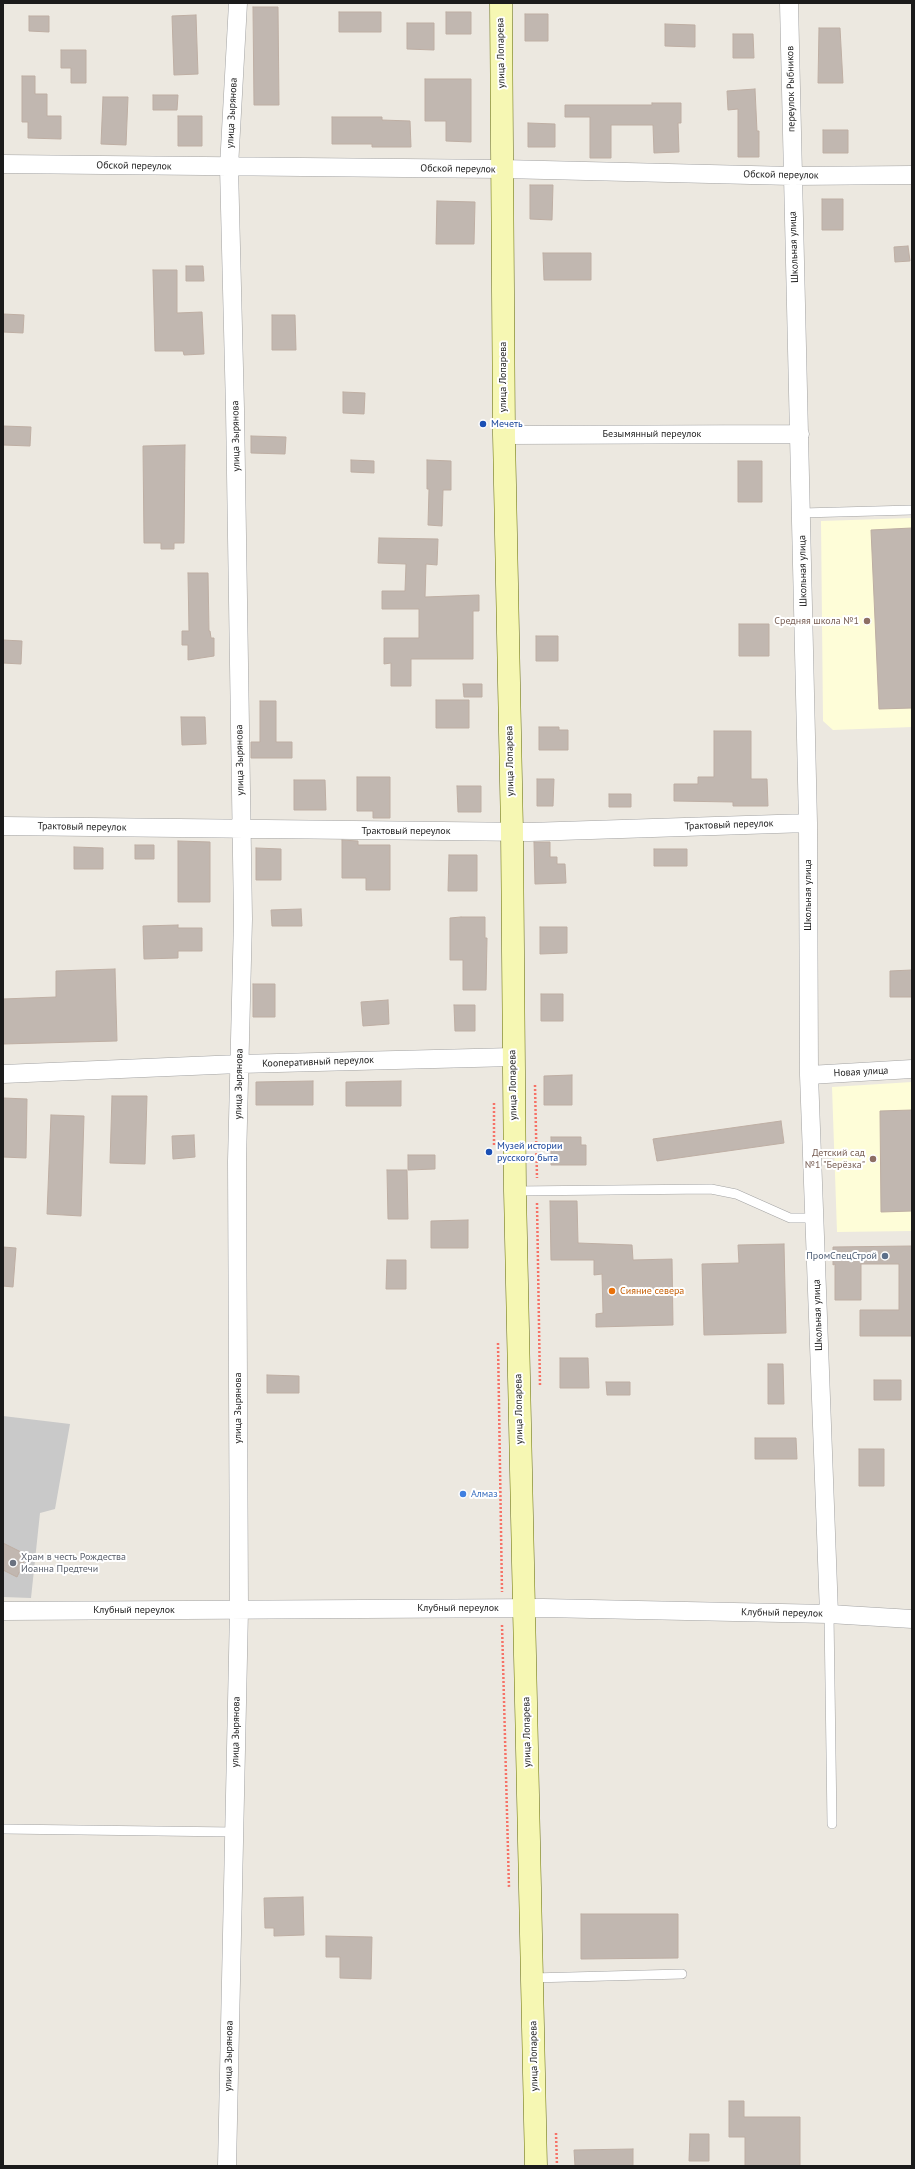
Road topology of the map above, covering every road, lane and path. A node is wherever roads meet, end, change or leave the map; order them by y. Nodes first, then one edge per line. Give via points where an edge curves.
1 (238, 3) edge
2 (501, 3) edge
3 (789, 3) edge
4 (3, 164) edge
5 (229, 166) junction
6 (503, 169) junction
7 (912, 175) edge
8 (792, 176) junction
9 (800, 434) junction
10 (504, 435) junction
11 (912, 510) edge
12 (802, 513) junction
13 (808, 823) junction
14 (3, 826) edge
15 (241, 830) junction
16 (512, 831) junction
17 (513, 1057) junction
18 (239, 1064) junction
19 (912, 1069) edge
20 (3, 1074) edge
21 (809, 1075) junction
22 (515, 1191) junction
23 (814, 1218) junction
24 (524, 1608) junction
25 (239, 1610) junction
26 (3, 1611) edge
27 (829, 1614) junction
28 (912, 1619) edge
29 (832, 1824) dead end
30 (3, 1829) edge
31 (234, 1832) junction
32 (682, 1974) dead end
33 (532, 1978) junction
34 (227, 2166) edge
35 (536, 2166) edge

1 - 5 street, улица Зырянова
2 - 6 main road, улица Лопарева
3 - 8 street, переулок Рыбников
4 - 5 street, Обской переулок
5 - 6 street, Обской переулок
5 - 15 street, улица Зырянова
6 - 8 street, Обской переулок
6 - 10 main road, улица Лопарева
7 - 8 street, Обской переулок
8 - 9 street, Школьная улица
9 - 10 street, Безымянный переулок
9 - 12 street, Школьная улица
10 - 16 main road, улица Лопарева
11 - 12 lane
12 - 13 street, Школьная улица
13 - 16 street, Трактовый переулок
13 - 21 street, Школьная улица
14 - 15 street, Трактовый переулок
15 - 16 street, Трактовый переулок
15 - 18 street, улица Зырянова
16 - 17 main road, улица Лопарева
17 - 18 street, Кооперативный переулок
17 - 22 main road, улица Лопарева
18 - 20 street, Кооперативный переулок
18 - 25 street, улица Зырянова
19 - 21 street, Новая улица
21 - 23 street, Школьная улица
22 - 23 lane via 711,1189 736,1194 790,1218
22 - 24 main road, улица Лопарева
23 - 27 street, Школьная улица
24 - 25 street, Клубный переулок
24 - 27 street, Клубный переулок
24 - 33 main road, улица Лопарева
25 - 26 street, Клубный переулок
25 - 31 street, улица Зырянова
27 - 28 street, Клубный переулок
27 - 29 lane
30 - 31 lane
31 - 34 street, улица Зырянова
32 - 33 lane
33 - 35 main road, улица Лопарева

